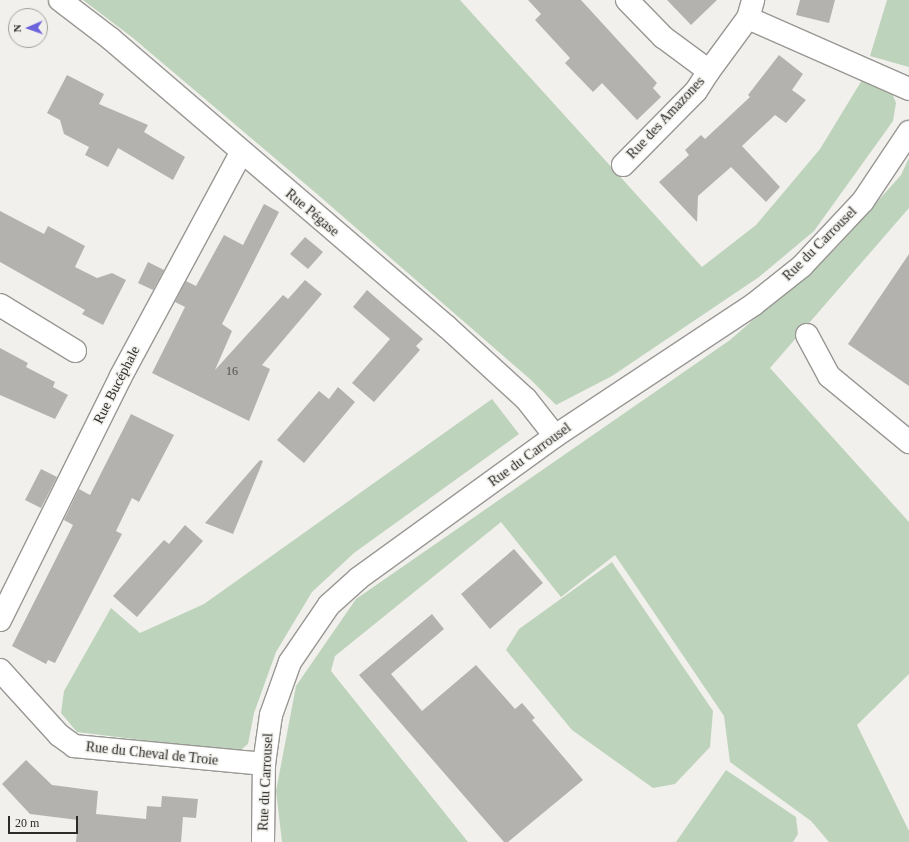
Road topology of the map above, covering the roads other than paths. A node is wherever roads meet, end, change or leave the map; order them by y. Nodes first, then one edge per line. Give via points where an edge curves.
1 (60, 0) edge
2 (627, 0) edge
3 (750, 9) edge
4 (709, 71) junction
5 (909, 89) edge
6 (909, 132) edge
7 (241, 153) junction
8 (623, 164) dead end
9 (0, 305) edge
10 (807, 335) dead end
11 (75, 351) dead end
12 (555, 436) junction
13 (909, 442) edge
14 (0, 620) edge
15 (0, 670) edge
16 (264, 764) junction
17 (263, 842) edge

1 - 7 street, Rue Pégase via 111,38
2 - 4 street, Rue des Amazones via 663,37
3 - 4 street, Rue des Amazones
3 - 5 street
4 - 8 street, Rue des Amazones via 696,91
6 - 12 street, Rue du Carrousel via 862,201 802,266 753,305
7 - 12 street, Rue Pégase via 446,326 526,399
7 - 14 street, Rue Bucéphale via 121,376
9 - 11 street
10 - 13 street via 829,376
12 - 16 street, Rue du Carrousel via 359,578 329,605 290,662 271,715
15 - 16 street, Rue du Cheval de Troie via 59,735 74,746
16 - 17 street, Rue du Carrousel

